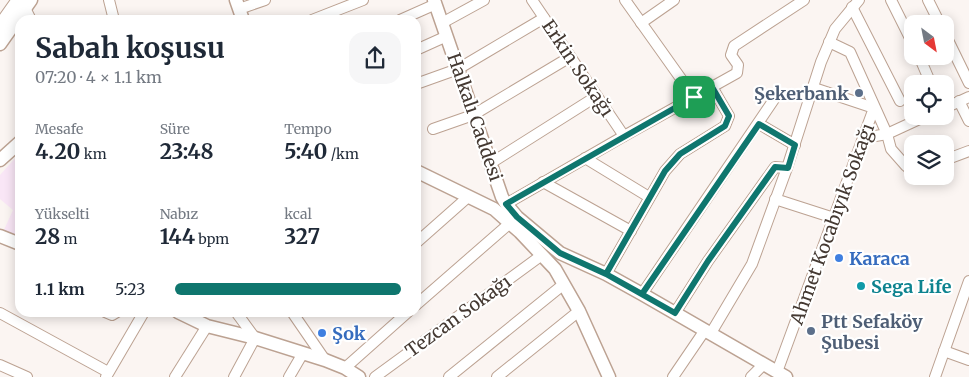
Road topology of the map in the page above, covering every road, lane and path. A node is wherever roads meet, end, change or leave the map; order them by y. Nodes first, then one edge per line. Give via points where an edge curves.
1 (108, 0) edge
2 (265, 0) edge
3 (363, 0) edge
4 (484, 0) edge
5 (532, 0) edge
6 (625, 0) edge
7 (674, 0) edge
8 (804, 0) edge
9 (891, 0) edge
10 (928, 0) edge
11 (435, 2) edge
12 (856, 4) edge
13 (27, 7) edge
14 (239, 10) edge
15 (16, 15) edge
16 (112, 15) edge
17 (325, 15) edge
18 (410, 15) edge
19 (936, 15) edge
20 (15, 16) edge
21 (544, 18) junction
22 (15, 23) edge
23 (442, 23) junction
24 (641, 23) junction
25 (904, 26) edge
26 (0, 27) edge
27 (447, 36) junction
28 (829, 42) junction
29 (0, 44) edge
30 (421, 48) edge
31 (954, 52) edge
32 (570, 57) junction
33 (458, 69) junction
34 (421, 82) edge
35 (969, 83) edge
36 (712, 87) junction
37 (814, 88) junction
38 (597, 96) junction
39 (777, 96) dead end
40 (694, 97) junction
41 (969, 97) edge
42 (900, 101) dead end
43 (959, 102) junction
44 (954, 104) edge
45 (874, 108) junction
46 (473, 115) junction
47 (969, 121) edge
48 (759, 124) junction
49 (906, 125) edge
50 (433, 129) dead end
51 (887, 134) junction
52 (624, 136) junction
53 (864, 138) junction
54 (795, 145) junction
55 (15, 146) edge
56 (969, 151) edge
57 (954, 157) edge
58 (585, 158) junction
59 (0, 160) edge
60 (491, 163) junction
61 (904, 164) edge
62 (788, 168) junction
63 (421, 174) edge
64 (543, 182) junction
65 (468, 197) junction
66 (649, 197) junction
67 (775, 199) junction
68 (504, 201) junction
69 (490, 207) junction
70 (834, 218) junction
71 (510, 223) junction
72 (631, 231) junction
73 (421, 239) edge
74 (1, 240) edge
75 (15, 243) edge
76 (542, 255) junction
77 (606, 274) junction
78 (969, 281) edge
79 (564, 284) junction
80 (642, 294) junction
81 (421, 301) edge
82 (579, 311) junction
83 (0, 312) edge
84 (675, 313) junction
85 (15, 316) edge
86 (20, 317) edge
87 (141, 317) edge
88 (188, 317) edge
89 (240, 317) edge
90 (295, 317) edge
91 (402, 317) edge
92 (207, 326) junction
93 (708, 331) junction
94 (255, 338) junction
95 (944, 351) junction
96 (303, 353) junction
97 (325, 360) junction
98 (969, 360) edge
99 (764, 364) junction
100 (0, 365) edge
101 (345, 368) junction
102 (782, 374) edge
103 (107, 375) edge
104 (607, 376) edge
105 (28, 377) edge
106 (175, 377) edge
107 (234, 377) edge
108 (289, 377) edge
109 (359, 377) edge
110 (375, 377) edge
111 (449, 377) edge
112 (497, 377) edge
113 (673, 377) edge
114 (751, 377) edge
115 (935, 377) edge

1 - 16 street
2 - 14 street
3 - 17 street
4 - 23 street
5 - 21 street, Erkin Sokağı
6 - 24 street
7 - 24 street
8 - 36 street via 734,46 731,55 738,65 737,73
9 - 25 street
10 - 19 street
11 - 18 street
11 - 23 main road, Halkalı Caddesi
12 - 28 street via 834,29
12 - 42 street
13 - 15 highway
20 - 26 highway
21 - 32 street, Erkin Sokağı
21 - 33 street
22 - 29 main road
23 - 27 main road, Halkalı Caddesi
24 - 40 street
27 - 30 street
27 - 33 main road, Halkalı Caddesi
28 - 37 street
28 - 45 street via 850,52
31 - 35 street
32 - 38 street, Erkin Sokağı
32 - 46 street
33 - 34 street
33 - 46 main road, Halkalı Caddesi
36 - 40 street
36 - 66 street via 729,116 725,126 680,154
37 - 45 street, Ahmet Kocabıyık Sokağı
37 - 54 street
38 - 52 street, Erkin Sokağı
38 - 60 street
39 - 48 street
40 - 52 street
41 - 43 street
43 - 44 street
43 - 47 street
45 - 51 street
45 - 53 street, Ahmet Kocabıyık Sokağı
46 - 50 street
46 - 60 main road, Halkalı Caddesi
48 - 54 street
48 - 80 street
49 - 51 street
51 - 53 street
51 - 61 street via 891,149
52 - 58 street
53 - 70 street, Ahmet Kocabıyık Sokağı
54 - 62 street
55 - 59 main road
56 - 57 street
58 - 64 street
58 - 66 street
60 - 68 main road, Halkalı Caddesi
62 - 67 street
62 - 84 street via 775,167
63 - 65 main road
64 - 68 street
64 - 72 street
65 - 69 main road
65 - 73 street
66 - 72 street
67 - 70 street
67 - 93 street via 752,264
68 - 69 main road
68 - 77 main road, Halkalı Caddesi via 517,217 560,253
69 - 71 main road
70 - 102 street, Ahmet Kocabıyık Sokağı
71 - 76 main road
71 - 81 street
72 - 77 street
74 - 75 main road
76 - 79 main road
76 - 110 street, Tezcan Sokağı
77 - 80 main road, Halkalı Caddesi
78 - 95 street
79 - 82 main road
79 - 111 street
80 - 84 main road, Halkalı Caddesi
82 - 104 main road
82 - 112 street
83 - 85 street
84 - 93 main road, Halkalı Caddesi
86 - 103 street
87 - 103 street
88 - 92 main road
89 - 94 street
90 - 97 street
91 - 101 street
92 - 94 main road
92 - 106 street
93 - 99 main road, Halkalı Caddesi
93 - 113 street
94 - 96 main road
94 - 107 street
95 - 98 street
95 - 115 street
96 - 97 main road
96 - 108 street
97 - 101 main road
99 - 102 main road, Halkalı Caddesi
99 - 114 street
100 - 105 street
101 - 109 main road

